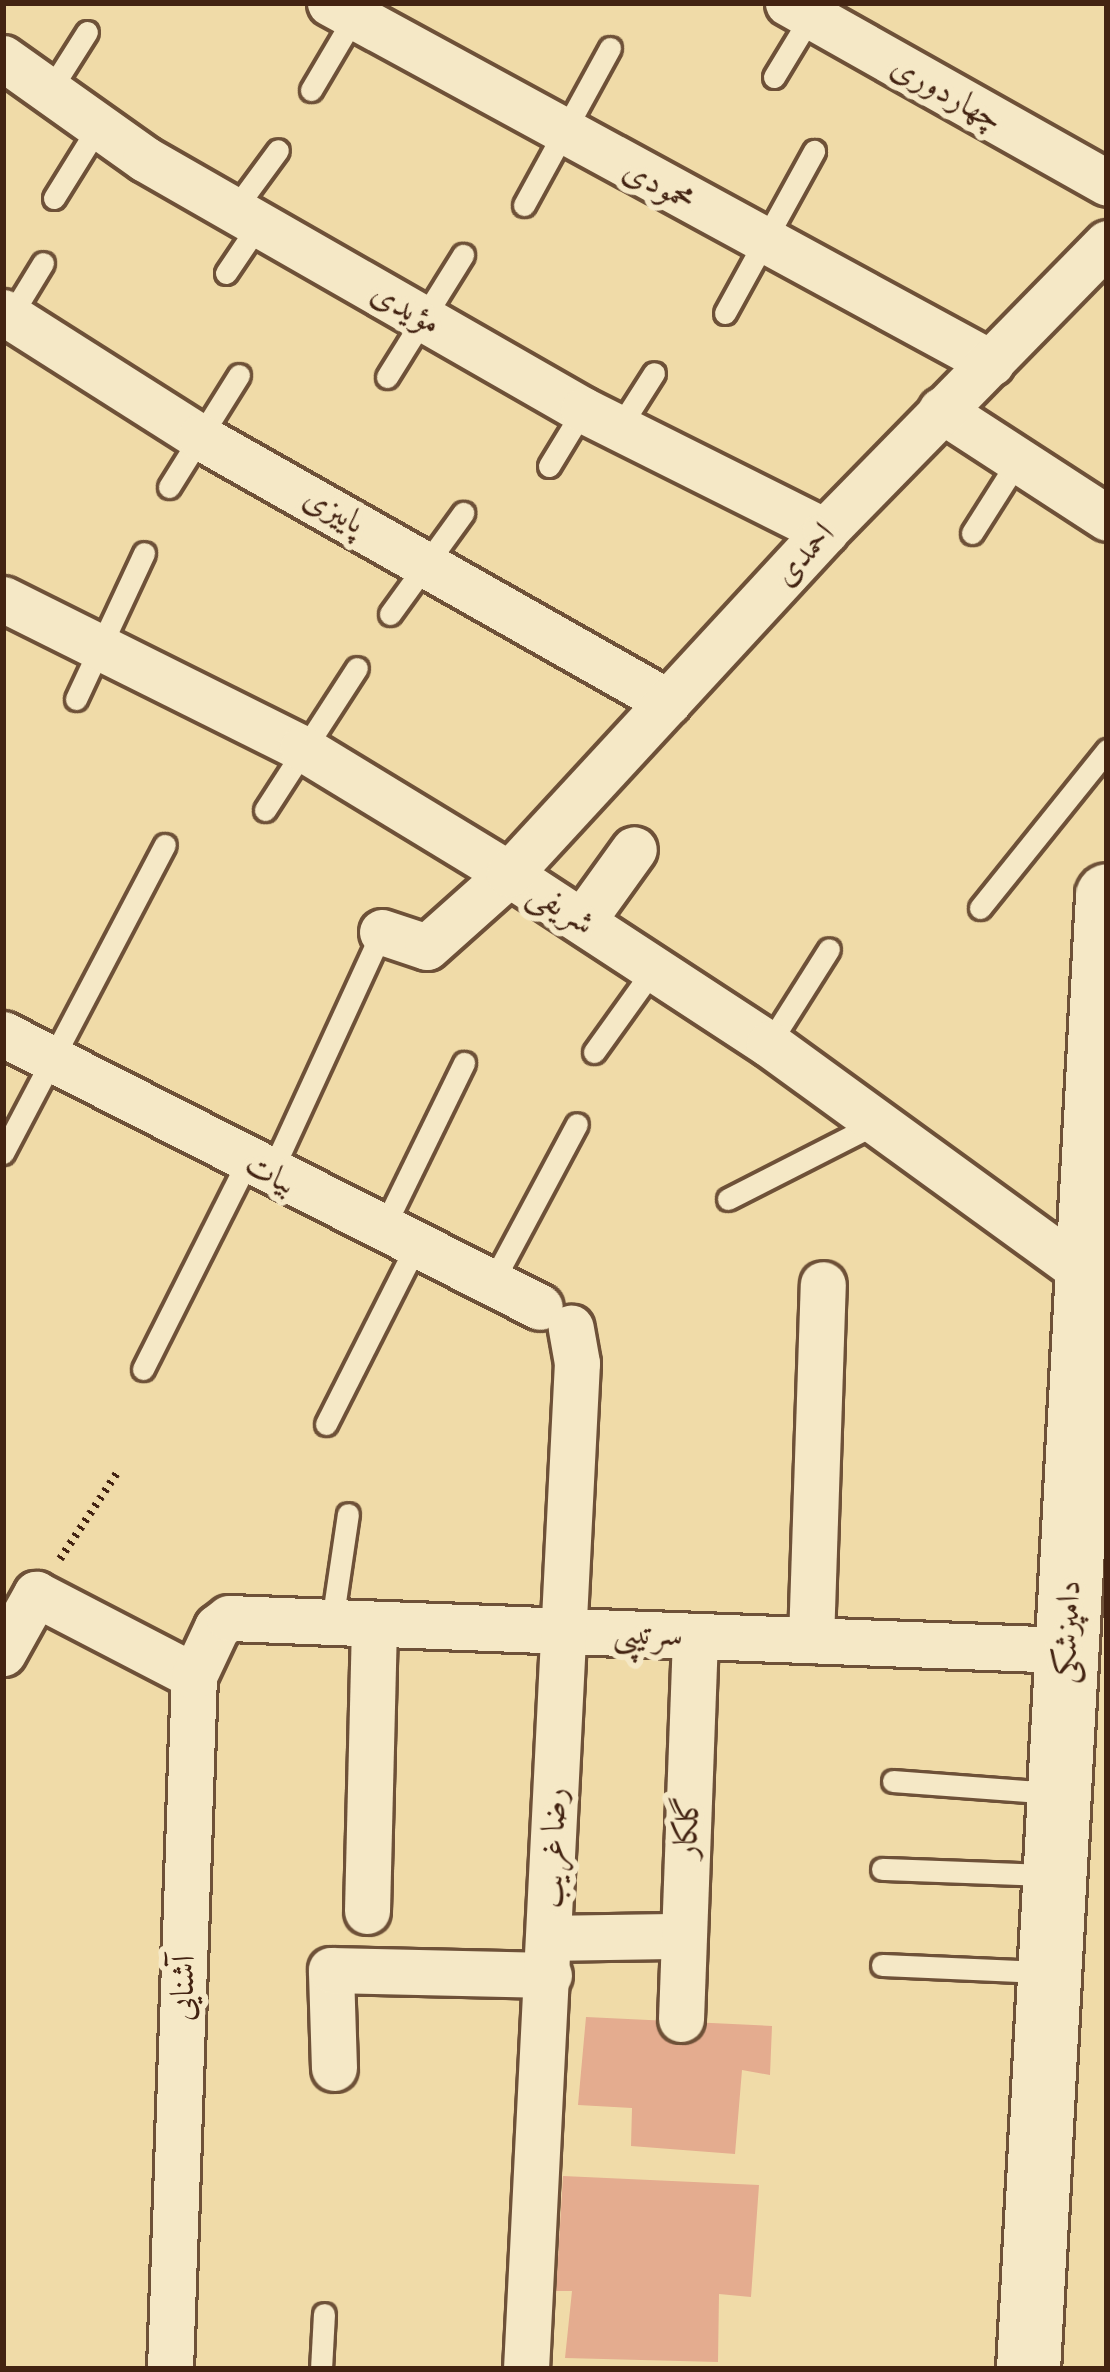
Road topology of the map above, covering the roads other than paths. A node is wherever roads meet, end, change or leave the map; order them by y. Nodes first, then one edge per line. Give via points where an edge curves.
1 (806, 7) edge
2 (348, 8) edge
3 (87, 32) dead end
4 (610, 48) dead end
5 (3, 58) edge
6 (774, 77) dead end
7 (311, 90) dead end
8 (49, 92) junction
9 (98, 127) junction
10 (561, 133) junction
11 (278, 150) dead end
12 (814, 151) dead end
13 (1107, 183) edge
14 (54, 198) dead end
15 (524, 206) dead end
16 (246, 217) junction
17 (764, 241) junction
18 (1107, 243) edge
19 (463, 255) dead end
20 (43, 263) dead end
21 (226, 273) dead end
22 (724, 313) dead end
23 (422, 318) junction
24 (5, 319) edge
25 (991, 363) junction
26 (655, 373) dead end
27 (239, 375) dead end
28 (387, 377) dead end
29 (941, 410) junction
30 (601, 418) junction
31 (200, 437) junction
32 (1018, 462) junction
33 (549, 466) dead end
34 (169, 488) dead end
35 (463, 513) dead end
36 (1107, 518) edge
37 (825, 530) junction
38 (972, 533) dead end
39 (144, 553) dead end
40 (425, 563) junction
41 (3, 599) edge
42 (390, 614) dead end
43 (100, 642) junction
44 (357, 668) dead end
45 (76, 699) dead end
46 (668, 702) junction
47 (302, 748) junction
48 (1107, 750) edge
49 (265, 810) dead end
50 (165, 845) dead end
51 (634, 849) dead end
52 (509, 874) junction
53 (1107, 895) edge
54 (980, 908) dead end
55 (583, 920) junction
56 (382, 932) joint
57 (830, 949) dead end
58 (653, 970) junction
59 (3, 1034) edge
60 (769, 1044) junction
61 (594, 1052) dead end
62 (53, 1060) junction
63 (464, 1064) dead end
64 (879, 1122) junction
65 (577, 1124) dead end
66 (3, 1153) edge
67 (258, 1168) junction
68 (728, 1199) dead end
69 (400, 1238) junction
70 (1086, 1274) junction
71 (492, 1283) junction
72 (823, 1284) dead end
73 (555, 1318) joint
74 (142, 1369) dead end
75 (326, 1424) dead end
76 (1093, 1428) edge
77 (348, 1514) dead end
78 (230, 1618) joint
79 (353, 1623) junction
80 (560, 1630) junction
81 (695, 1636) junction
82 (811, 1640) junction
83 (1066, 1650) junction
84 (3, 1653) edge
85 (194, 1676) junction
86 (893, 1781) dead end
87 (1058, 1793) junction
88 (882, 1869) dead end
89 (1054, 1876) junction
90 (367, 1911) dead end
91 (682, 1936) junction
92 (549, 1957) junction
93 (883, 1964) dead end
94 (1049, 1972) junction
95 (680, 2019) dead end
96 (334, 2068) dead end
97 (324, 2314) dead end
98 (170, 2369) edge
99 (320, 2369) edge
100 (526, 2369) edge
101 (1028, 2369) edge

1 - 6 lane
1 - 13 street, چهاردوری
2 - 7 lane
2 - 10 street, محمودی
3 - 8 lane
4 - 10 lane
5 - 8 street, مؤیدی
8 - 9 street, مؤیدی
9 - 14 lane
9 - 16 street, مؤیدی
10 - 15 lane
10 - 17 street, محمودی
11 - 16 lane
12 - 17 lane
16 - 21 lane
16 - 23 street, مؤیدی
17 - 22 lane
17 - 25 street, محمودی
18 - 25 street, احمدی
19 - 23 lane
20 - 24 lane
23 - 28 lane
23 - 30 street, مؤیدی
24 - 31 street, پاییزی
25 - 29 street, احمدی
26 - 30 lane
27 - 31 lane
29 - 32 street
29 - 37 street, احمدی
30 - 33 lane
30 - 37 street, مؤیدی
31 - 34 lane
31 - 40 street, پاییزی
32 - 36 street
32 - 38 lane
35 - 40 lane
37 - 46 street, احمدی
39 - 43 lane
40 - 42 lane
40 - 46 street, پاییزی
41 - 43 street, شریفی
43 - 45 lane
43 - 47 street, شریفی
44 - 47 lane
46 - 52 street, احمدی
47 - 49 lane
47 - 52 street, شریفی
48 - 54 lane
50 - 62 lane
51 - 55 street
52 - 55 street, شریفی
52 - 56 street, احمدی via 427,947
53 - 70 main road, دامپزشکی
55 - 58 street, شریفی
56 - 67 lane
57 - 60 lane
58 - 60 street, شریفی
58 - 61 lane
59 - 62 street, بیات
60 - 64 street, شریفی
62 - 66 lane
62 - 67 street, بیات
63 - 69 lane
64 - 68 lane
64 - 70 street, شریفی
65 - 71 lane
67 - 69 street, بیات
67 - 74 lane
69 - 71 street, بیات
69 - 75 lane
70 - 76 main road, دامپزشکی
71 - 73 street, بیات
72 - 82 street
73 - 80 street, رضا غریب via 577,1363
76 - 83 main road, دامپزشکی
77 - 79 lane
78 - 79 street, سرتیپی
78 - 85 street, آشنایی
79 - 80 street, سرتیپی
79 - 90 street
80 - 81 street, سرتیپی
80 - 92 street, رضا غریب
81 - 82 street, سرتیپی
81 - 91 street, گلکار
82 - 83 street, سرتیپی
83 - 87 main road, دامپزشکی
84 - 85 street via 36,1594
85 - 98 street, آشنایی
86 - 87 lane
87 - 89 main road, دامپزشکی
88 - 89 lane
89 - 94 main road, دامپزشکی
91 - 92 street
91 - 95 street, گلکار
92 - 96 street via 331,1970
92 - 100 street, رضا غریب
93 - 94 lane
94 - 101 main road, دامپزشکی
97 - 99 lane

